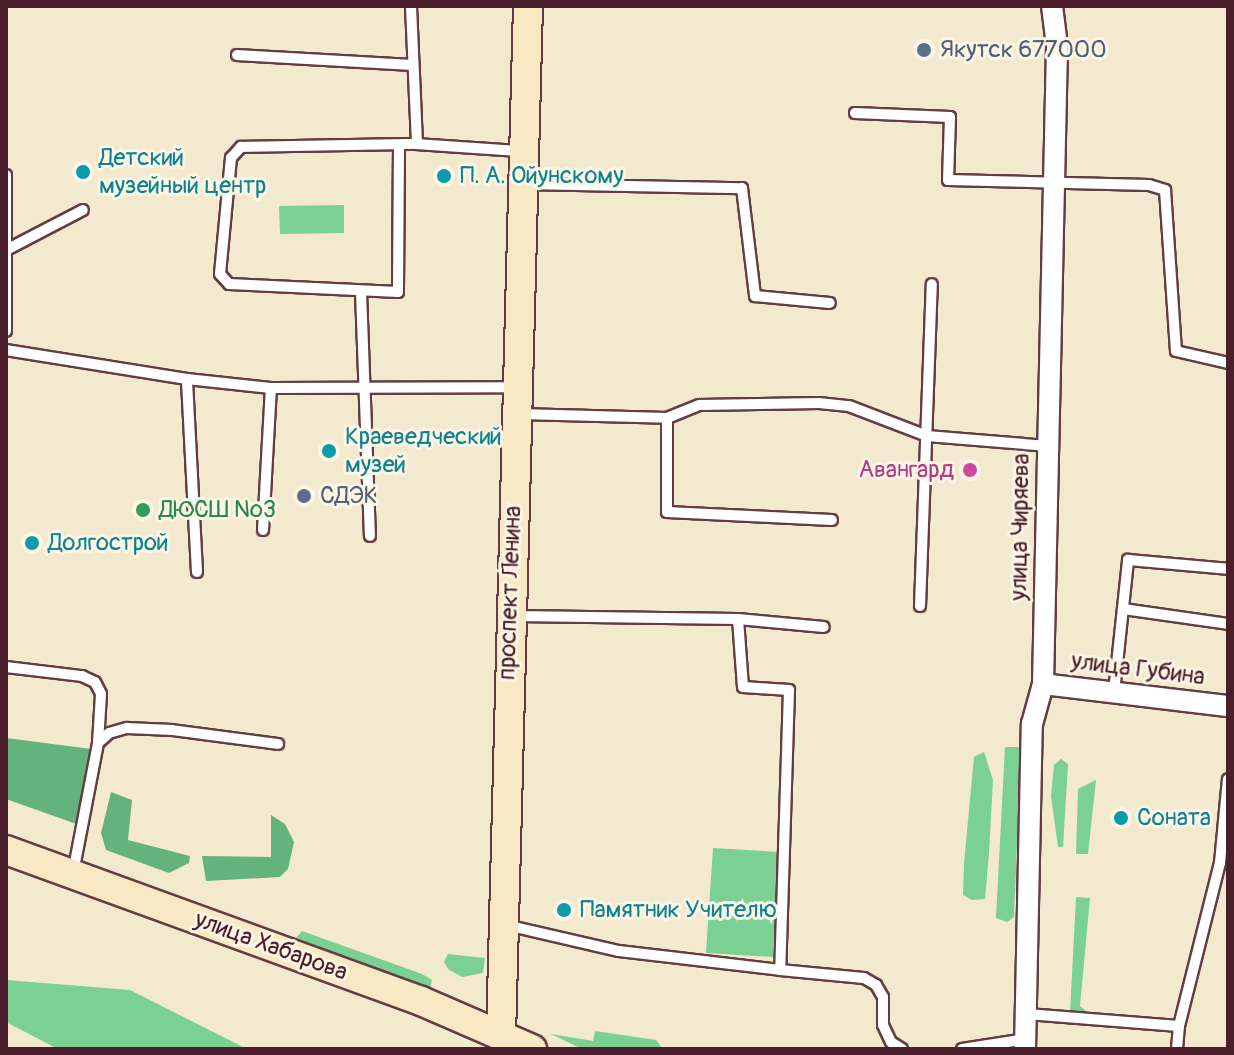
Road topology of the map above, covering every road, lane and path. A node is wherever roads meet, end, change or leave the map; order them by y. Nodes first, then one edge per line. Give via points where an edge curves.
1 (411, 6) edge
2 (528, 6) edge
3 (1052, 6) edge
4 (237, 55) dead end
5 (412, 65) junction
6 (855, 113) dead end
7 (417, 144) junction
8 (399, 145) junction
9 (523, 151) junction
10 (6, 175) edge
11 (522, 184) junction
12 (1054, 184) junction
13 (83, 210) dead end
14 (10, 248) junction
15 (932, 284) dead end
16 (361, 292) junction
17 (830, 303) dead end
18 (6, 331) edge
19 (6, 350) edge
20 (1228, 363) edge
21 (187, 379) junction
22 (271, 388) junction
23 (367, 388) junction
24 (516, 400) junction
25 (667, 418) junction
26 (927, 436) junction
27 (1048, 446) junction
28 (832, 520) dead end
29 (263, 530) dead end
30 (370, 536) dead end
31 (1228, 569) edge
32 (197, 572) dead end
33 (920, 606) dead end
34 (1123, 609) junction
35 (509, 615) junction
36 (738, 619) junction
37 (1228, 624) edge
38 (824, 627) dead end
39 (6, 667) edge
40 (1043, 684) junction
41 (1114, 692) junction
42 (1228, 706) edge
43 (98, 743) junction
44 (278, 744) dead end
45 (1228, 779) edge
46 (6, 850) edge
47 (73, 874) junction
48 (501, 923) junction
49 (780, 970) junction
50 (1027, 1014) junction
51 (1179, 1026) junction
52 (501, 1036) junction
53 (1025, 1044) edge
54 (532, 1049) edge
55 (902, 1049) edge
56 (962, 1049) edge
57 (1177, 1049) edge

1 - 5 lane
2 - 9 main road, проспект Ленина
3 - 12 street, улица Чиряева via 1057,46
4 - 5 lane
5 - 7 lane
6 - 12 lane via 950,117 948,180
7 - 8 lane
7 - 9 lane
8 - 16 lane via 398,292
8 - 16 lane via 253,144 231,158 220,261 220,274 229,284
9 - 11 main road, проспект Ленина
10 - 14 lane
11 - 17 lane via 742,188 755,296
11 - 24 main road, проспект Ленина
12 - 20 lane via 1149,185 1165,190 1176,351
12 - 27 street, улица Чиряева
13 - 14 lane
14 - 18 lane
15 - 26 lane
16 - 23 lane
19 - 21 lane
21 - 22 lane
21 - 32 lane
22 - 23 lane
22 - 29 lane
23 - 24 lane
23 - 30 lane
24 - 25 lane
24 - 35 main road, проспект Ленина
25 - 26 lane via 700,405 819,403 849,406
25 - 28 lane via 667,512
26 - 27 lane
26 - 33 lane
27 - 40 street, улица Чиряева
31 - 34 lane via 1128,560
34 - 37 lane
34 - 41 lane
35 - 36 lane
35 - 48 main road, проспект Ленина
36 - 38 lane
36 - 49 lane via 743,687 789,690
39 - 43 lane via 95,682 101,694
40 - 41 street, улица Губина
40 - 50 street, улица Чиряева via 1032,724
41 - 42 street, улица Губина
43 - 44 lane via 127,728
43 - 47 lane
45 - 51 lane via 1220,863
46 - 47 main road, улица Хабарова
47 - 52 main road, улица Хабарова via 421,1001
48 - 49 lane via 619,951
48 - 52 main road, проспект Ленина
49 - 55 lane via 864,978 876,985 883,997 883,1025 891,1042
50 - 51 lane
50 - 53 street, улица Чиряева
51 - 57 lane
52 - 54 main road, улица Хабарова
53 - 56 lane

